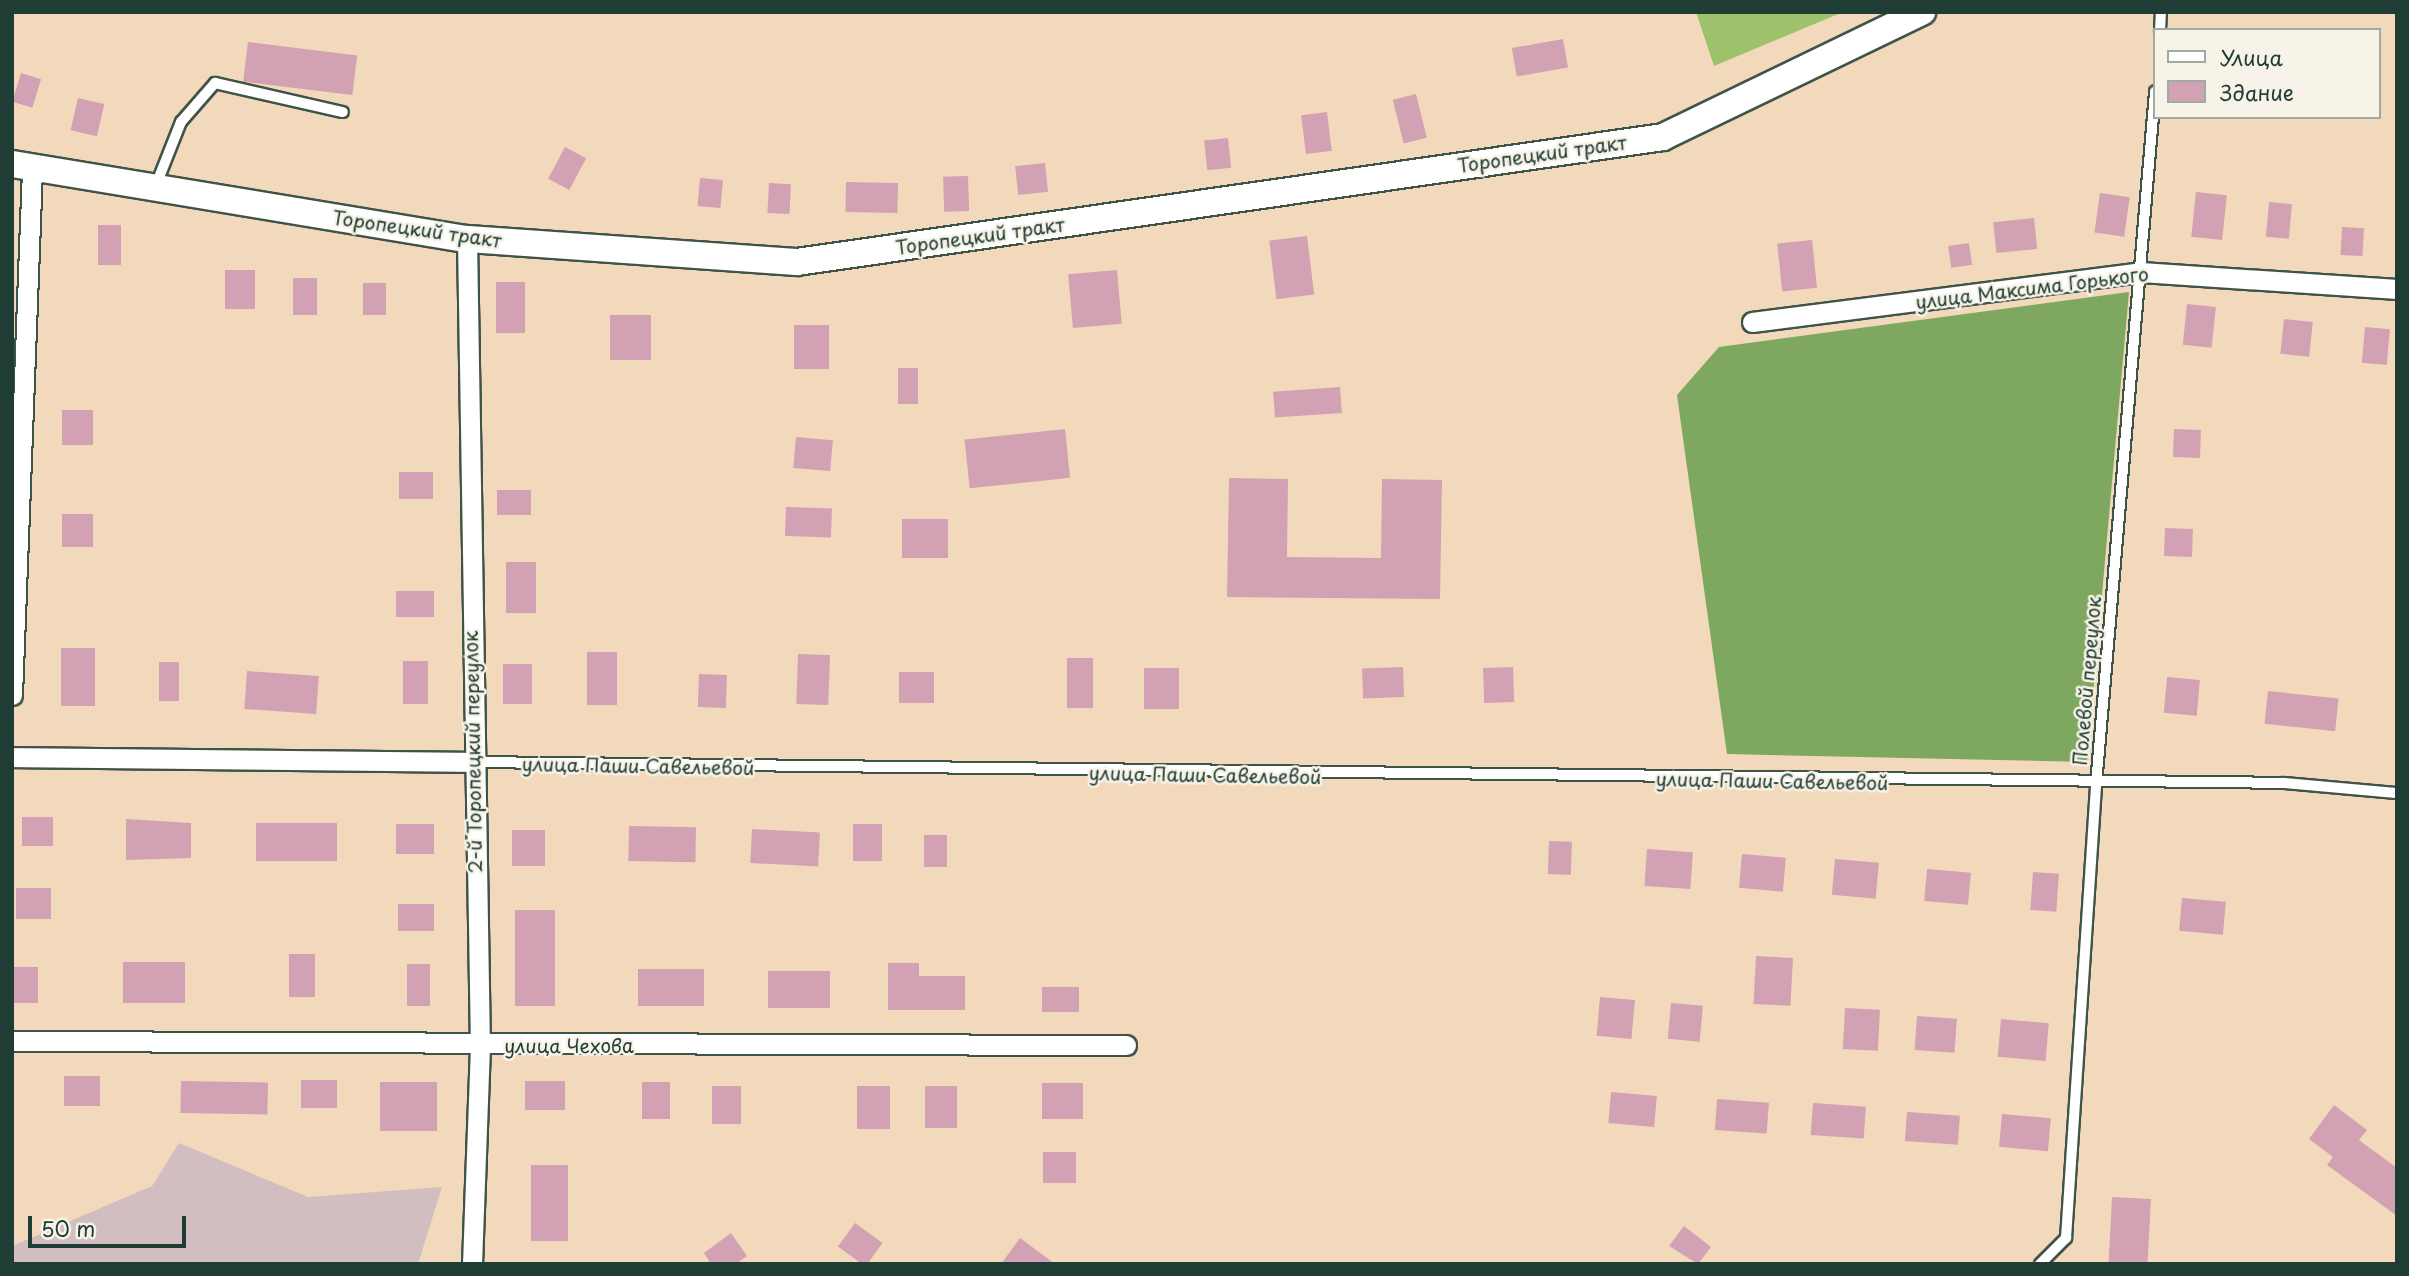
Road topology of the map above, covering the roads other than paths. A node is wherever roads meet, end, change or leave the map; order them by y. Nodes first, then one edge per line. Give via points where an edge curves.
1 (1922, 12) edge
2 (2154, 105) edge
3 (343, 112) dead end
4 (22, 167) edge
5 (155, 189) junction
6 (467, 239) junction
7 (2141, 272) junction
8 (2397, 289) edge
9 (1752, 322) dead end
10 (12, 695) edge
11 (12, 757) edge
12 (472, 762) junction
13 (2096, 785) junction
14 (2397, 793) edge
15 (12, 1041) edge
16 (1126, 1045) dead end
17 (480, 1046) junction
18 (472, 1264) edge
19 (2040, 1264) edge

1 - 6 main road, Торопецкий тракт via 1663,137 797,262
2 - 7 lane, Полевой переулок
3 - 5 lane via 215,83 181,122
4 - 5 main road, Торопецкий тракт
4 - 10 street
5 - 6 main road, Торопецкий тракт
6 - 12 street, 2-й Торопецкий переулок
7 - 8 street, улица Максима Горького
7 - 9 street, улица Максима Горького
7 - 13 lane, Полевой переулок
11 - 12 street, улица Паши Савельевой
12 - 13 lane, улица Паши Савельевой
12 - 17 street, 2-й Торопецкий переулок
13 - 14 lane, улица Паши Савельевой via 2284,783
13 - 19 lane, Полевой переулок via 2066,1238
15 - 17 street, улица Чехова
16 - 17 street, улица Чехова
17 - 18 street, 2-й Торопецкий переулок

